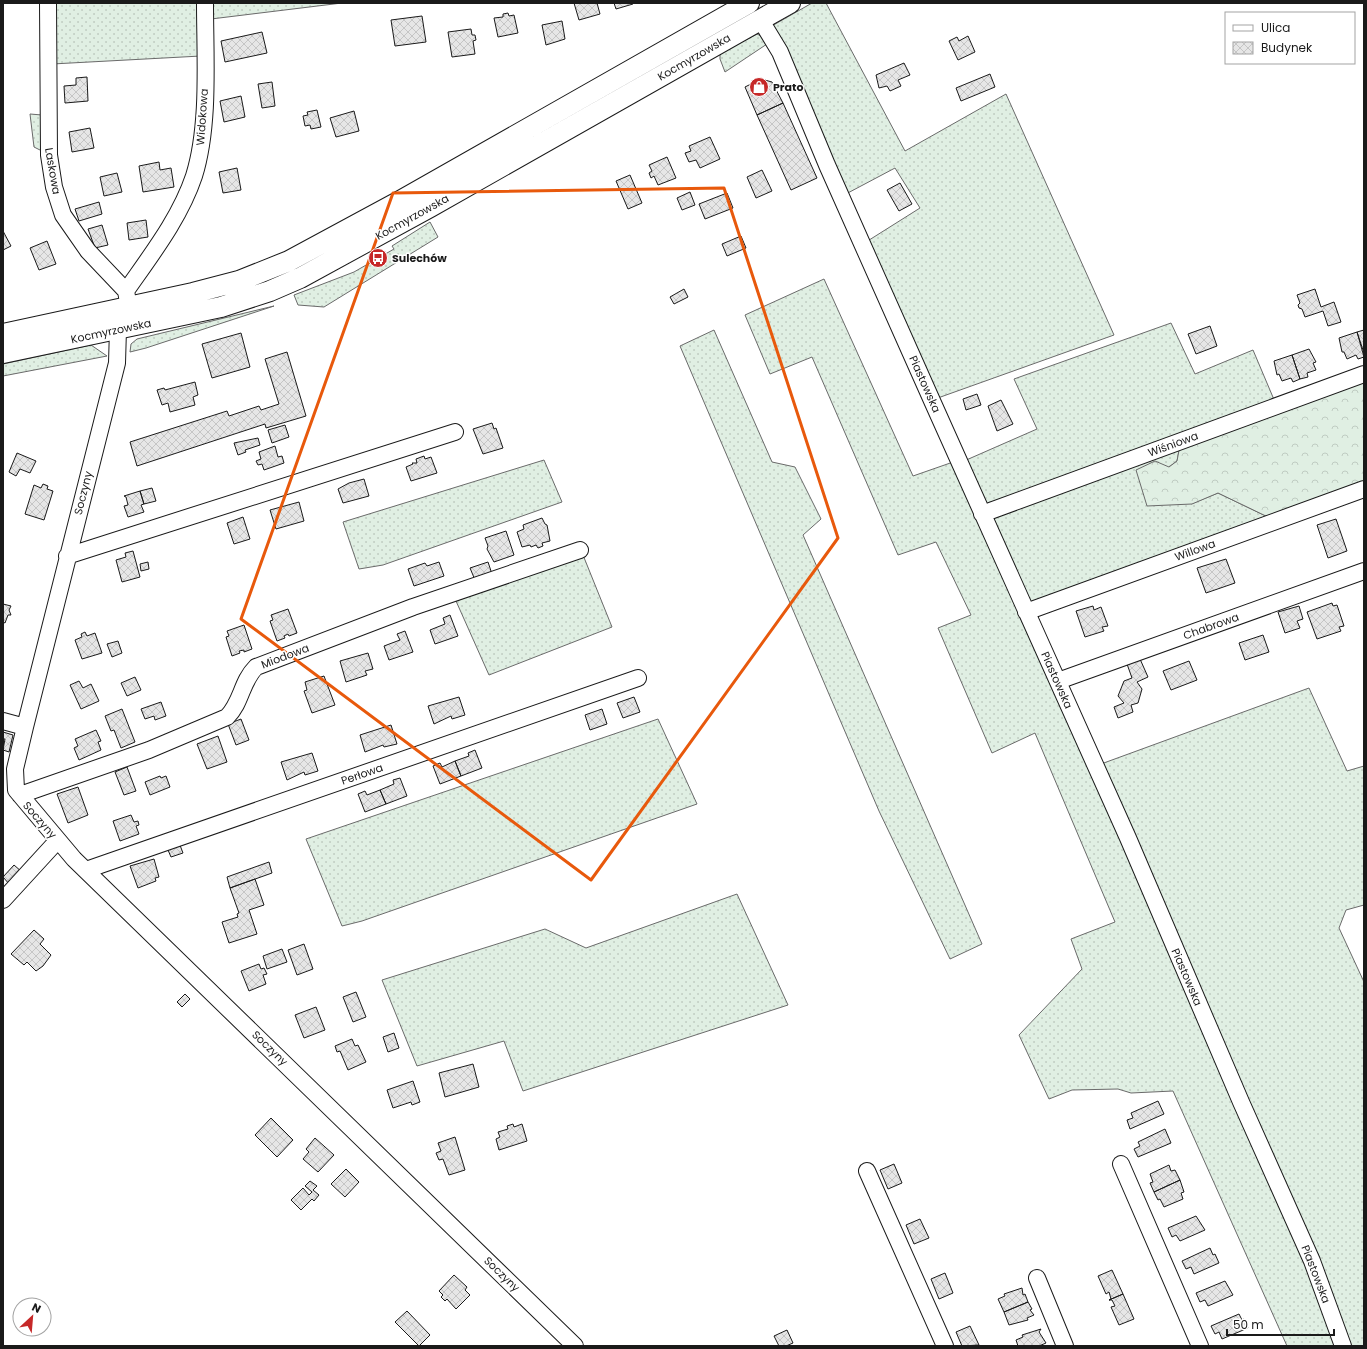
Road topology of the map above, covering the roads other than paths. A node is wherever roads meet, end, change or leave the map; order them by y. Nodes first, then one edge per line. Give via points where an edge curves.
1 (48, 3) edge
2 (205, 3) edge
3 (749, 3) edge
4 (790, 3) edge
5 (760, 19) junction
6 (128, 299) junction
7 (118, 329) junction
8 (3, 334) edge
9 (3, 353) edge
10 (1364, 374) edge
11 (455, 432) dead end
12 (1364, 489) edge
13 (982, 514) junction
14 (580, 550) dead end
15 (67, 556) junction
16 (1364, 571) edge
17 (1026, 612) junction
18 (638, 678) dead end
19 (1058, 681) junction
20 (3, 721) edge
21 (25, 727) junction
22 (13, 791) edge
23 (58, 840) junction
24 (86, 870) junction
25 (3, 900) edge
26 (1121, 1164) dead end
27 (867, 1170) dead end
28 (1036, 1278) dead end
29 (576, 1346) edge
30 (945, 1346) edge
31 (1065, 1346) edge
32 (1200, 1346) edge
33 (1343, 1346) edge

1 - 6 street, Laskowa via 49,155 54,187 63,216
2 - 6 street, Widokowa via 204,131 199,157 180,208
3 - 6 main road, Kocmyrzowska via 311,251 238,281
4 - 5 main road, Kocmyrzowska
5 - 7 main road, Kocmyrzowska via 300,278 221,307
5 - 13 street, Piastowska via 780,52
6 - 8 main road, Kocmyrzowska
7 - 9 main road, Kocmyrzowska
7 - 15 street, Soczyny via 117,363
10 - 13 street, Wiśniowa
11 - 15 street
12 - 17 street, Willowa
13 - 17 street, Piastowska
14 - 22 street, Miodowa via 413,608 256,667 248,675 236,709 227,717 149,750
15 - 21 street, Soczyny
16 - 19 street, Chabrowa
17 - 19 street, Piastowska
18 - 24 street, Perłowa
19 - 33 street, Piastowska via 1312,1261
20 - 21 street
21 - 22 street, Soczyny via 15,769
22 - 23 street, Soczyny
23 - 24 street, Soczyny
23 - 25 street
24 - 29 street, Soczyny
26 - 32 street
27 - 30 street
28 - 31 street

